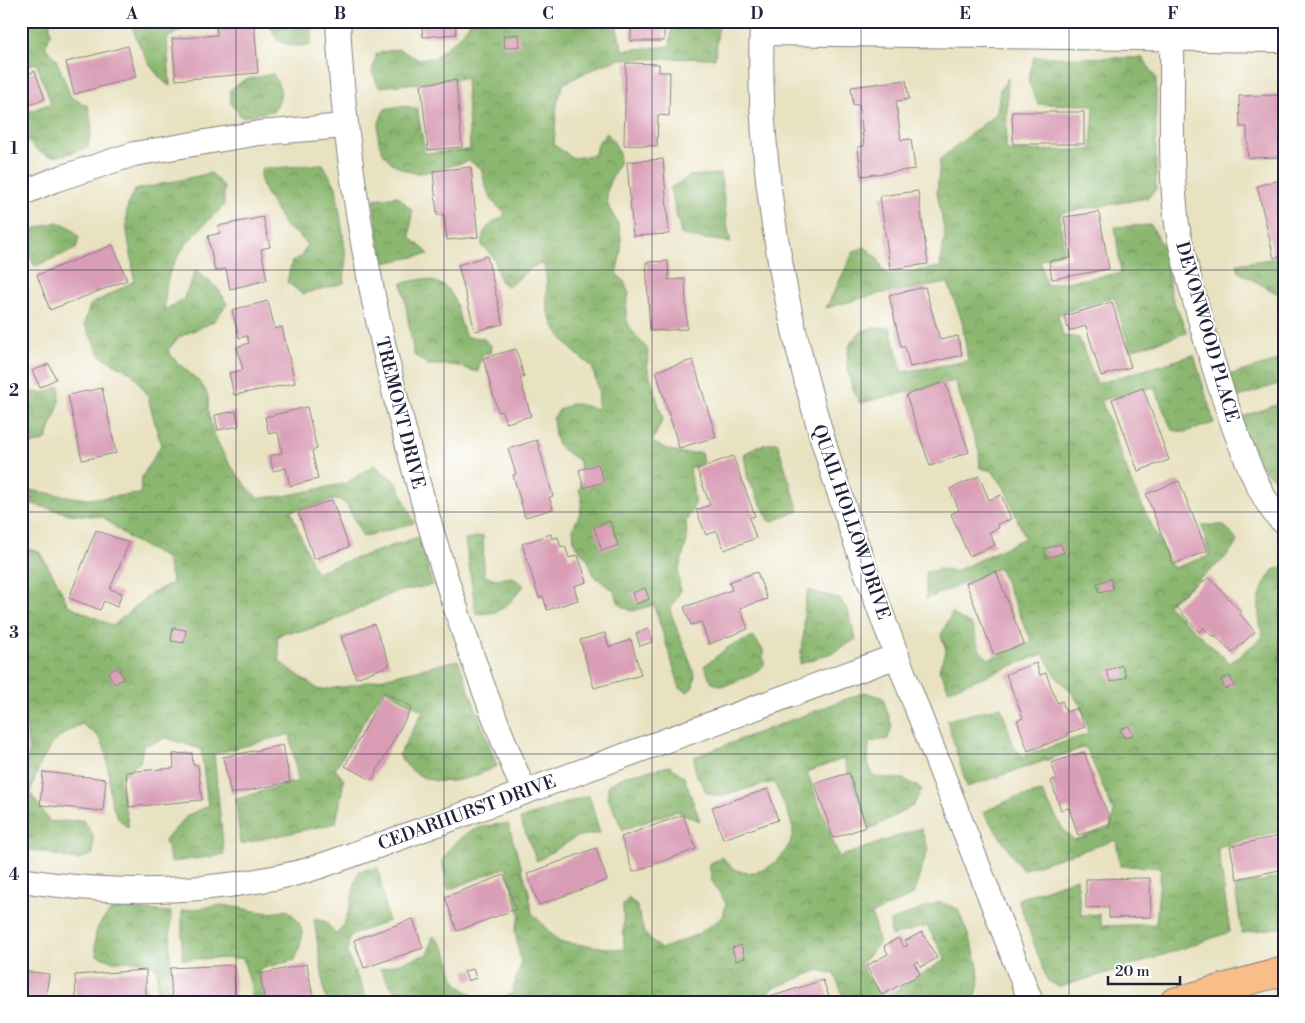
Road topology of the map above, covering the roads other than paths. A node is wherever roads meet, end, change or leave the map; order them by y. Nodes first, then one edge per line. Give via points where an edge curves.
1 (338, 21) edge
2 (762, 27) edge
3 (1172, 38) junction
4 (1284, 40) edge
5 (344, 126) junction
6 (21, 194) edge
7 (1284, 522) edge
8 (897, 656) junction
9 (524, 791) junction
10 (21, 880) edge
11 (1284, 971) edge
12 (1031, 1002) edge
13 (1174, 1002) edge

1 - 5 street, TREMONT DRIVE
2 - 3 street
2 - 8 street, QUAIL HOLLOW DRIVE via 762,104 775,226 792,322 827,459
3 - 4 street
3 - 7 street, DEVONWOOD PLACE via 1174,194 1183,262 1252,476 1268,504
5 - 6 street via 259,133 134,154
5 - 9 street, TREMONT DRIVE via 372,297 425,509 486,696
8 - 9 street, CEDARHURST DRIVE
8 - 12 street, QUAIL HOLLOW DRIVE
9 - 10 street, CEDARHURST DRIVE via 340,859 260,880 175,891 134,892
11 - 13 main road

